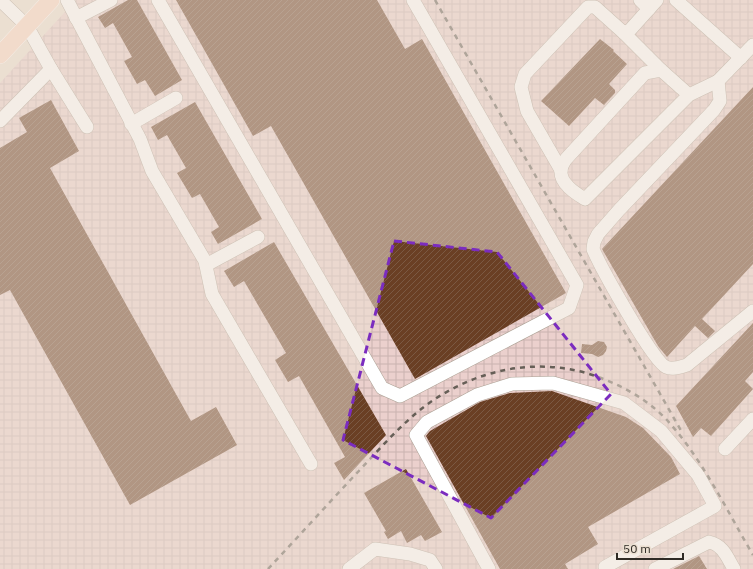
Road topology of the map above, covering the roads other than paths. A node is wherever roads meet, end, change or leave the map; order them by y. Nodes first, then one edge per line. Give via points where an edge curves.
1 (0, 0) edge
2 (67, 0) edge
3 (111, 0) edge
4 (158, 0) edge
5 (413, 0) edge
6 (676, 0) edge
7 (46, 2) edge
8 (648, 3) edge
9 (76, 18) junction
10 (27, 26) junction
11 (624, 33) junction
12 (753, 45) edge
13 (0, 55) edge
14 (740, 58) junction
15 (51, 69) junction
16 (661, 70) junction
17 (718, 81) junction
18 (690, 95) junction
19 (176, 98) dead end
20 (0, 121) edge
21 (131, 124) junction
22 (87, 127) dead end
23 (561, 170) junction
24 (258, 237) dead end
25 (206, 265) junction
26 (753, 311) edge
27 (753, 419) edge
28 (725, 449) dead end
29 (311, 464) dead end
30 (349, 569) edge
31 (436, 569) edge
32 (489, 569) edge
33 (606, 569) edge
34 (655, 569) edge
35 (734, 569) edge

1 - 10 street
2 - 9 street
3 - 9 street
4 - 5 street via 382,388 400,396 569,308 577,285
6 - 14 street
7 - 10 main road
8 - 11 street via 630,30
9 - 21 street
10 - 13 main road
10 - 15 street
11 - 16 street
11 - 23 street via 595,7 588,7 525,74 521,87 528,111
12 - 14 street
14 - 17 street
15 - 20 street
15 - 22 street
16 - 18 street
16 - 23 street via 645,73 566,159
17 - 18 street
17 - 26 street via 721,94 714,110 598,234 593,249 632,319 655,356 666,367 687,365
18 - 23 street via 585,199 563,181
19 - 21 street
21 - 25 street via 152,171
24 - 25 street
25 - 29 street via 212,294
27 - 28 street
30 - 31 street via 375,549 430,560
32 - 33 street via 416,435 427,422 477,394 512,384 553,383 624,403 661,431 698,475 715,506 605,567
34 - 35 street via 709,542 716,543 722,548

